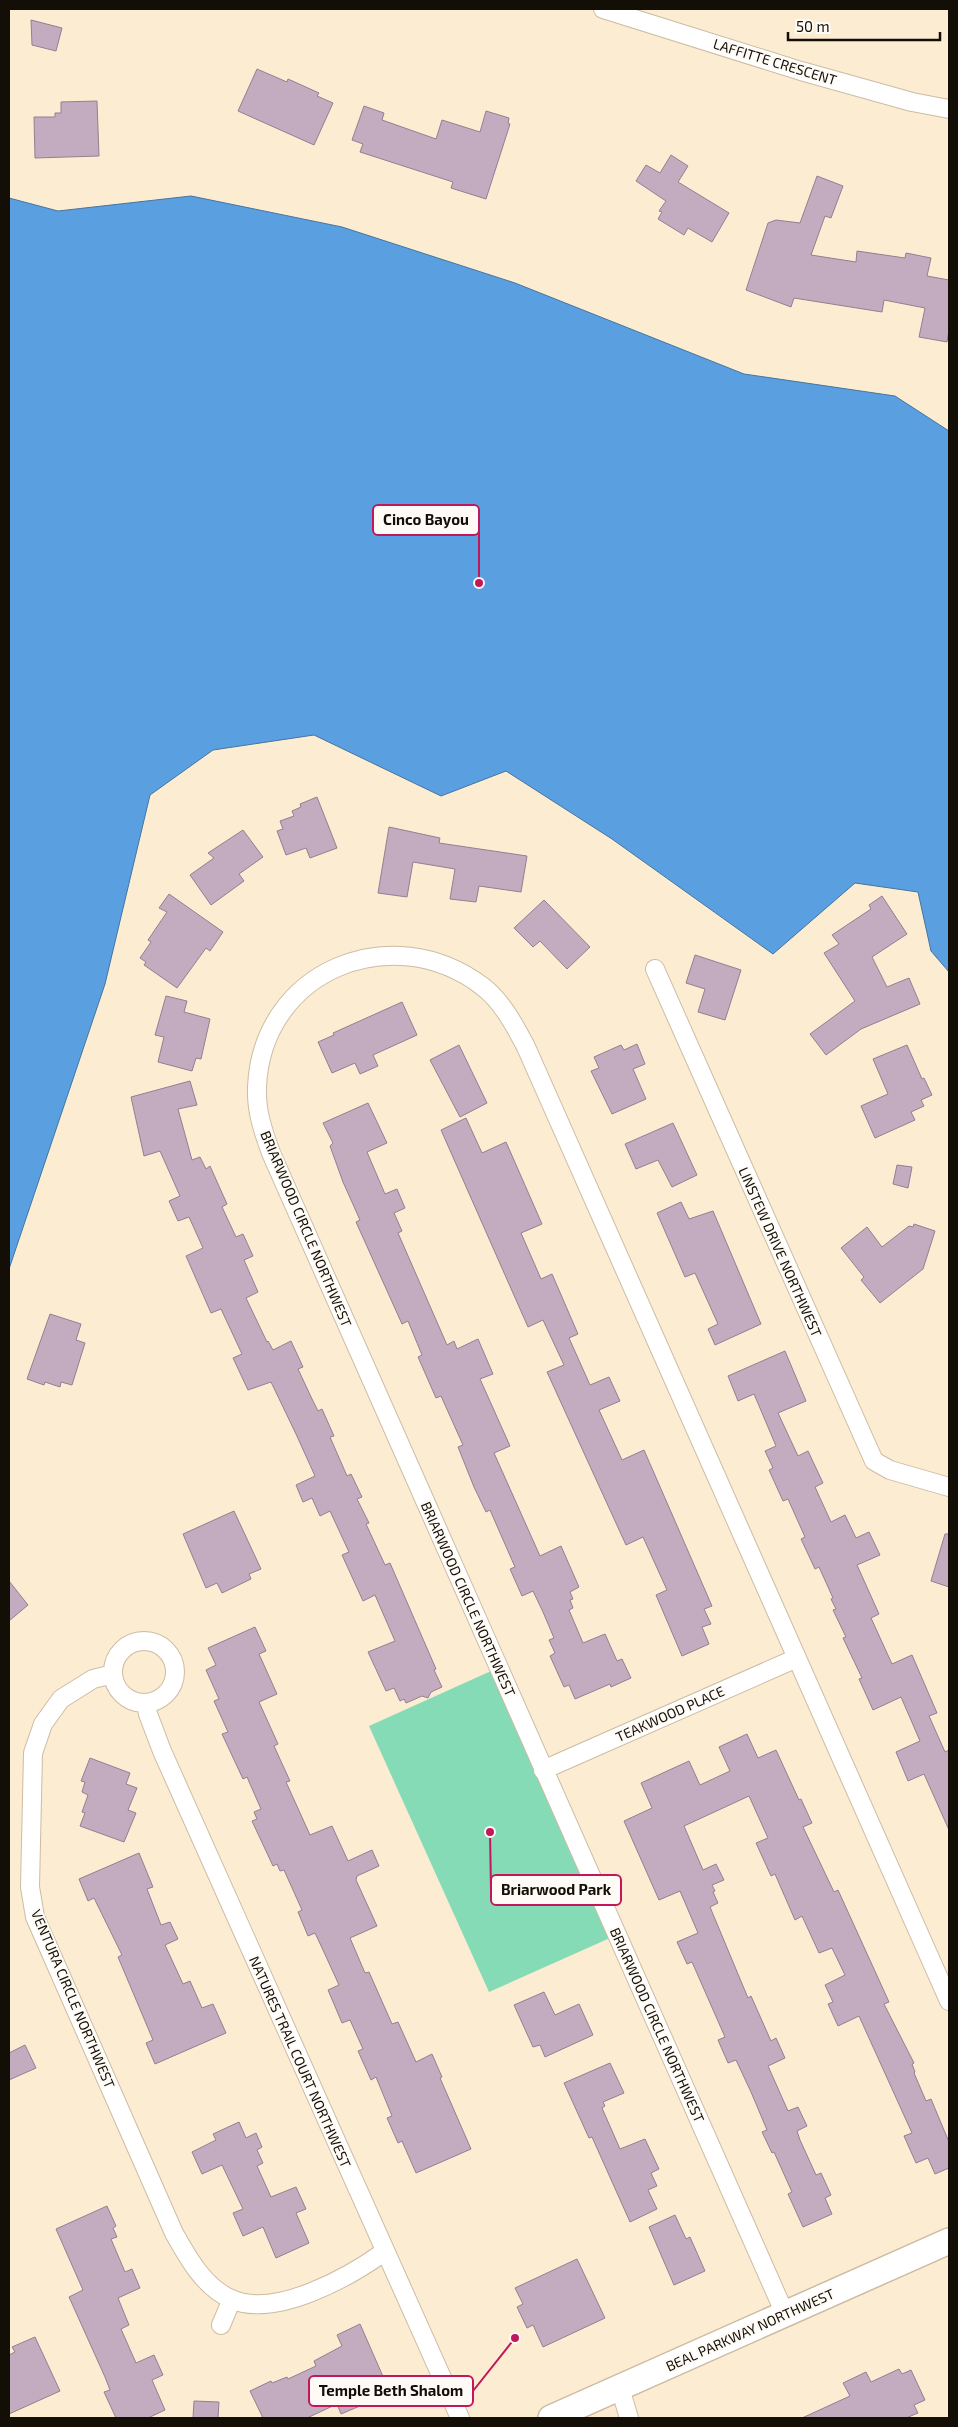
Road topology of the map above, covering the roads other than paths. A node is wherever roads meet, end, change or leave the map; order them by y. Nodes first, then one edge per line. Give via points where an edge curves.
1 (603, 9) edge
2 (949, 109) edge
3 (655, 969) dead end
4 (949, 1487) edge
5 (797, 1658) junction
6 (113, 1674) junction
7 (146, 1703) junction
8 (543, 1770) junction
9 (949, 2001) edge
10 (949, 2241) edge
11 (384, 2252) junction
12 (232, 2299) junction
13 (786, 2314) junction
14 (221, 2326) dead end
15 (620, 2388) junction
16 (460, 2418) edge
17 (551, 2418) edge
18 (629, 2418) edge

1 - 2 street, LAFFITTE CRESCENT via 801,71
3 - 4 street, LINSTEW DRIVE NORTHWEST via 874,1461 890,1470
5 - 8 street, TEAKWOOD PLACE
5 - 8 street, BRIARWOOD CIRCLE NORTHWEST via 515,1027 484,987 451,966 426,958 398,954 371,956 331,970 311,982 291,1001 270,1032 262,1054 257,1086 260,1122
5 - 9 street, BRIARWOOD CIRCLE NORTHWEST
6 - 7 street via 124,1695
6 - 7 street via 121,1651 131,1644 143,1640 165,1648 173,1658 174,1682 158,1700
6 - 12 street, VENTURA CIRCLE NORTHWEST via 76,1688 61,1700 43,1724 33,1753 30,1887 36,1917 174,2233 188,2258 204,2277
7 - 11 street, NATURES TRAIL COURT NORTHWEST via 162,1751
8 - 13 street, BRIARWOOD CIRCLE NORTHWEST
10 - 13 main road, BEAL PARKWAY NORTHWEST
11 - 12 street, VENTURA CIRCLE NORTHWEST via 346,2277 300,2296 249,2304
11 - 16 street, NATURES TRAIL COURT NORTHWEST
12 - 14 street
13 - 15 main road, BEAL PARKWAY NORTHWEST
15 - 17 main road, BEAL PARKWAY NORTHWEST
15 - 18 street

